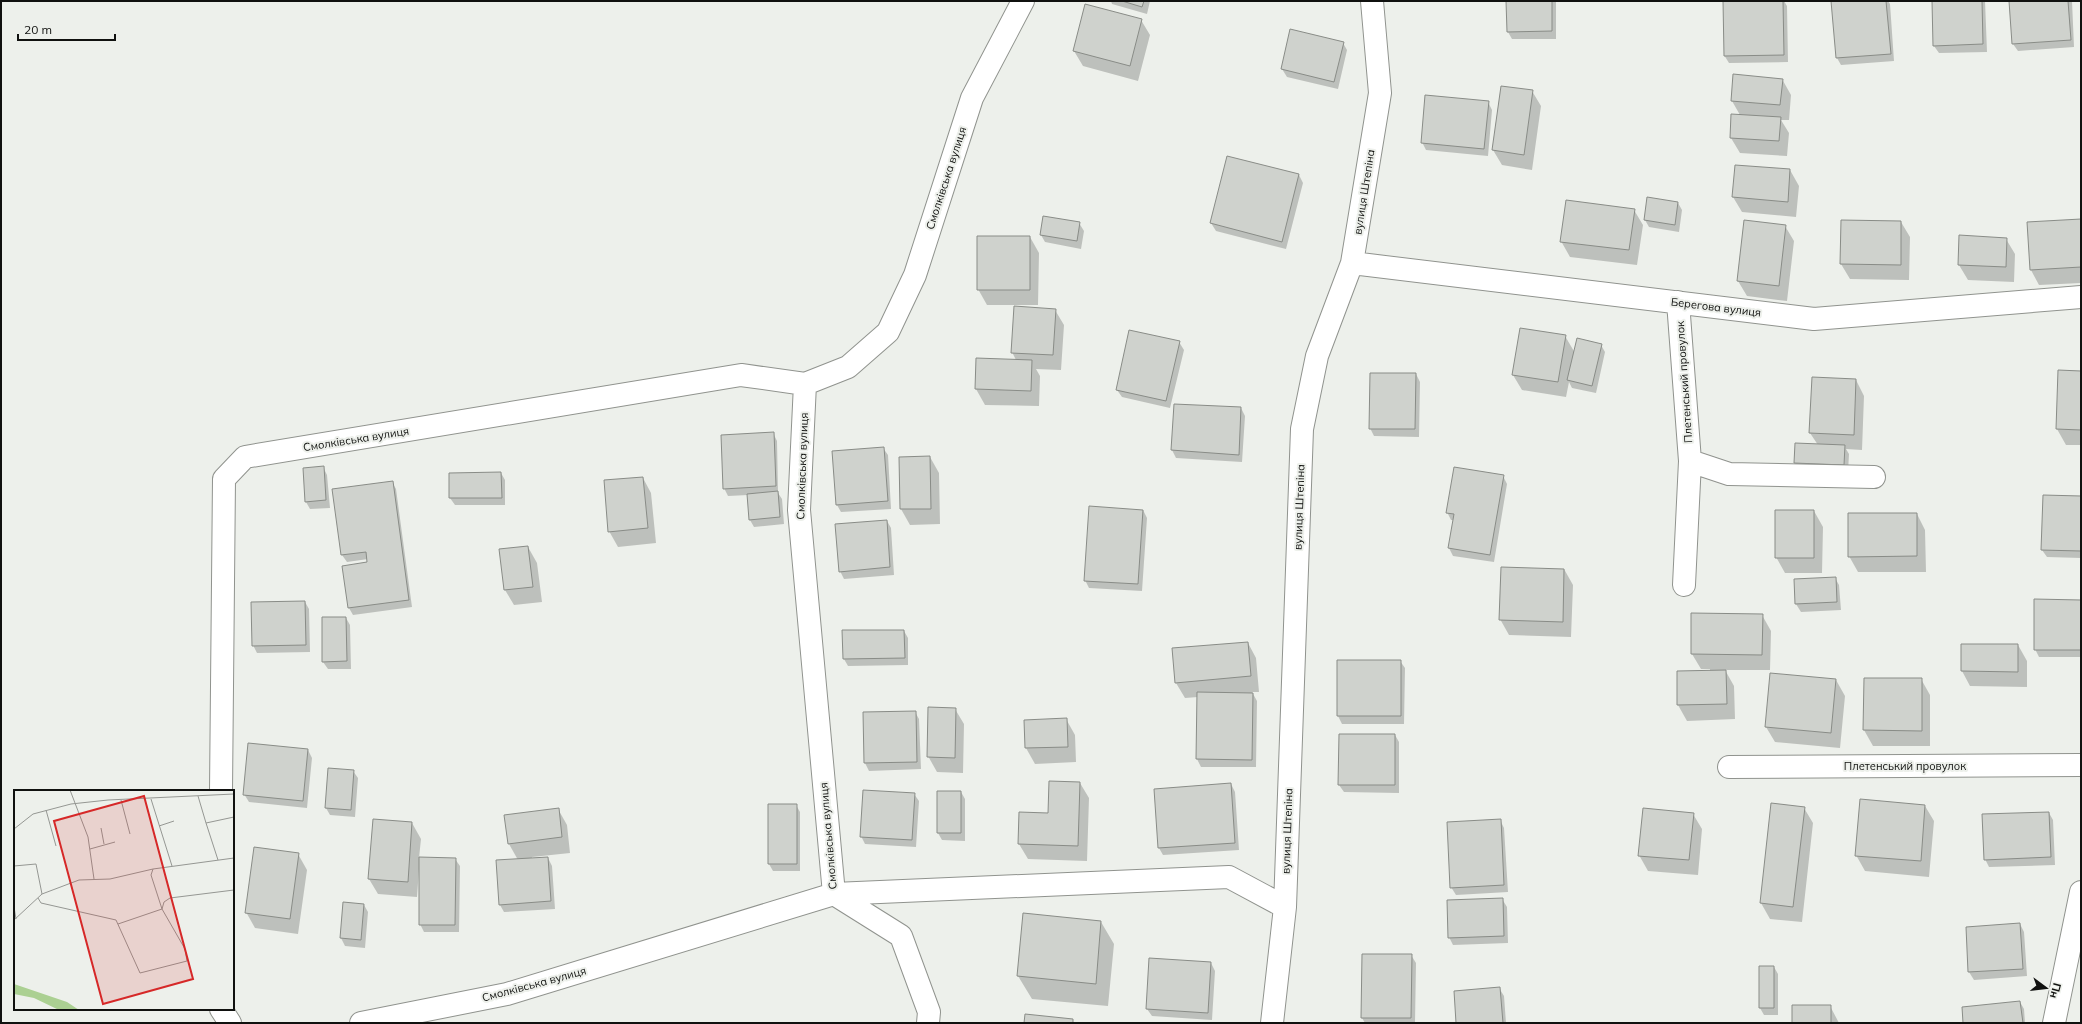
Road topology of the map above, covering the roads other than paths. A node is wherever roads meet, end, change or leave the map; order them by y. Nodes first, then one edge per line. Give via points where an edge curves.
1 (1023, 1) edge
2 (1372, 1) edge
3 (1352, 263) junction
4 (2081, 297) edge
5 (1678, 302) junction
6 (805, 384) junction
7 (1690, 461) junction
8 (1874, 478) dead end
9 (1684, 584) dead end
10 (2081, 765) edge
11 (1729, 768) dead end
12 (221, 790) edge
13 (2081, 892) edge
14 (834, 894) junction
15 (1284, 906) junction
16 (221, 1010) edge
17 (230, 1023) edge
18 (361, 1023) edge
19 (928, 1023) edge
20 (1272, 1023) edge
21 (2054, 1023) edge

1 - 6 street, Смолківська вулиця via 972,98 915,275 888,332 848,367
2 - 3 street, вулиця Штепіна via 1380,93
3 - 5 street, Берегова вулиця
3 - 15 street, вулиця Штепіна via 1317,356 1302,429
4 - 5 street, Берегова вулиця via 1814,319
5 - 7 street, Плетенський провулок
6 - 12 street, Смолківська вулиця via 741,374 245,457 224,479
6 - 14 street, Смолківська вулиця via 799,510
7 - 8 street via 1729,474
7 - 9 street, Плетенський провулок
10 - 11 street, Плетенський провулок
13 - 21 street
14 - 15 street via 1229,877
14 - 18 street, Смолківська вулиця via 507,994
14 - 19 street via 901,936 929,1012
15 - 20 street, вулиця Штепіна
16 - 17 street

